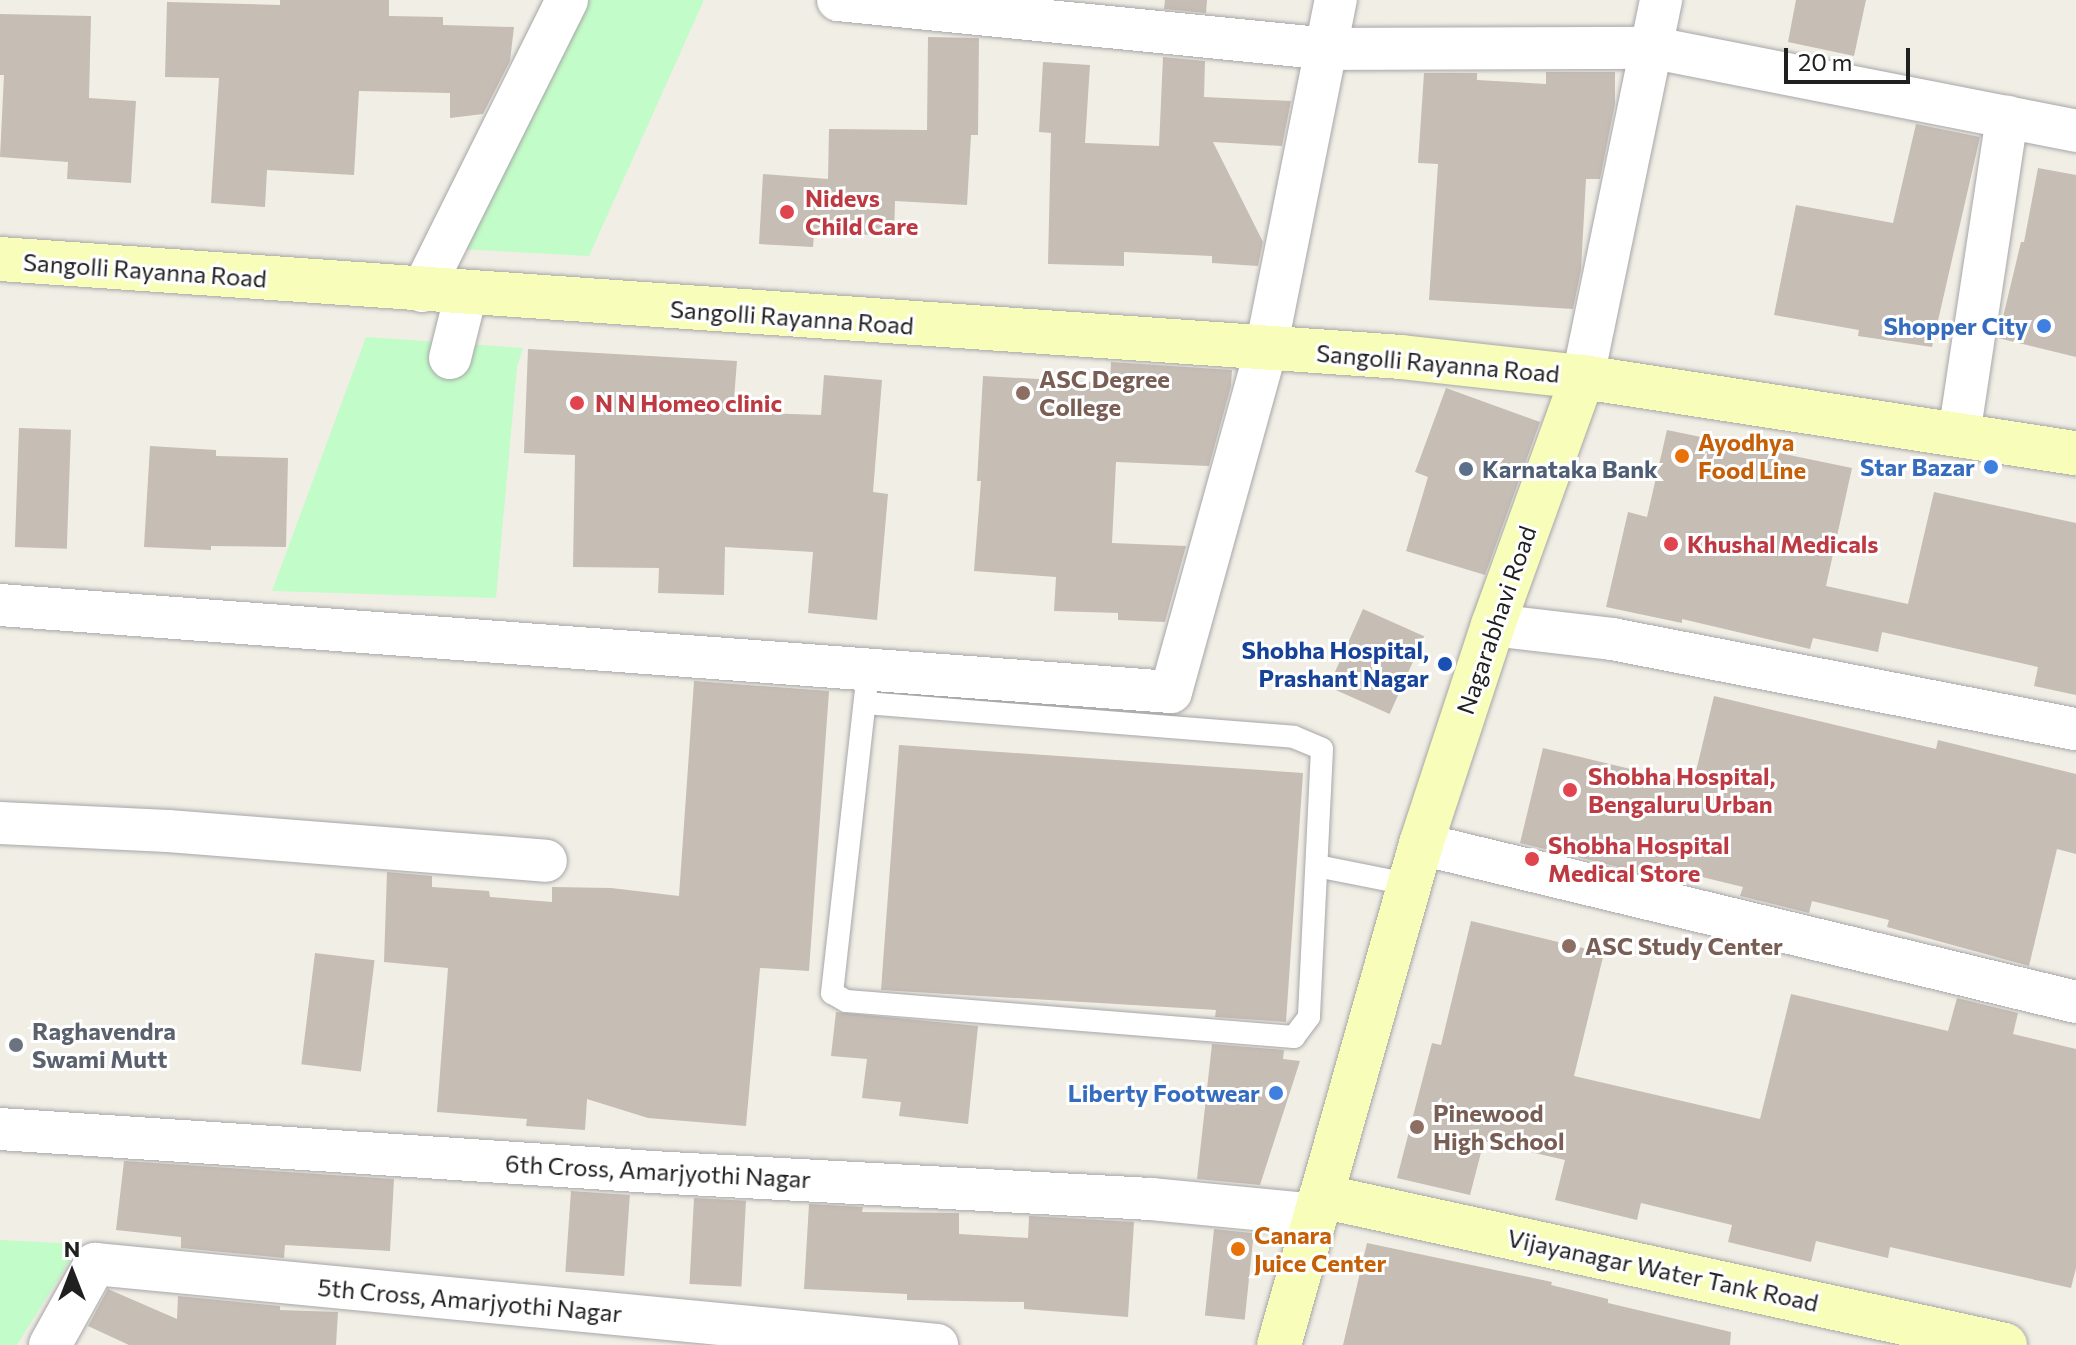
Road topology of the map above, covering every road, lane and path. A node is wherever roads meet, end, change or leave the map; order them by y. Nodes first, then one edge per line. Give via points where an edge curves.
1 (567, 0) edge
2 (838, 0) edge
3 (1336, 0) edge
4 (1661, 0) edge
5 (1654, 48) junction
6 (1328, 49) junction
7 (2007, 117) junction
8 (2076, 131) edge
9 (0, 259) edge
10 (422, 291) junction
11 (466, 294) junction
12 (1266, 349) junction
13 (450, 358) dead end
14 (1583, 377) junction
15 (1959, 435) junction
16 (2076, 453) edge
17 (0, 605) edge
18 (1493, 625) junction
19 (866, 687) junction
20 (2076, 729) edge
21 (0, 823) edge
22 (546, 861) dead end
23 (1414, 864) junction
24 (1317, 866) junction
25 (2076, 1002) edge
26 (0, 1129) edge
27 (1318, 1205) junction
28 (50, 1345) edge
29 (937, 1345) edge
30 (1279, 1345) edge
31 (2005, 1345) edge

1 - 10 street
2 - 6 street
3 - 6 street
4 - 5 street
5 - 6 street
5 - 7 street
5 - 14 street
6 - 12 street
7 - 8 street
7 - 15 street
9 - 10 street, Sangolli Rayanna Road
10 - 11 street, Sangolli Rayanna Road
11 - 12 street, Sangolli Rayanna Road
11 - 13 street
12 - 14 street, Sangolli Rayanna Road
12 - 19 street via 1171,692
14 - 15 street
14 - 18 street, Nagarabhavi Road
15 - 16 street
17 - 19 street
18 - 20 street via 1612,639
18 - 23 street, Nagarabhavi Road
19 - 24 lane via 1294,737 1322,749
19 - 24 lane via 832,993 846,1001 1294,1037 1309,1017
21 - 22 street
23 - 24 lane
23 - 25 street
23 - 27 street, Nagarabhavi Road
26 - 27 street, 6th Cross, Amarjyothi Nagar via 652,1172
27 - 30 street, Nagarabhavi Road
27 - 31 street, Vijayanagar Water Tank Road
28 - 29 street, 5th Cross, Amarjyothi Nagar via 95,1264

